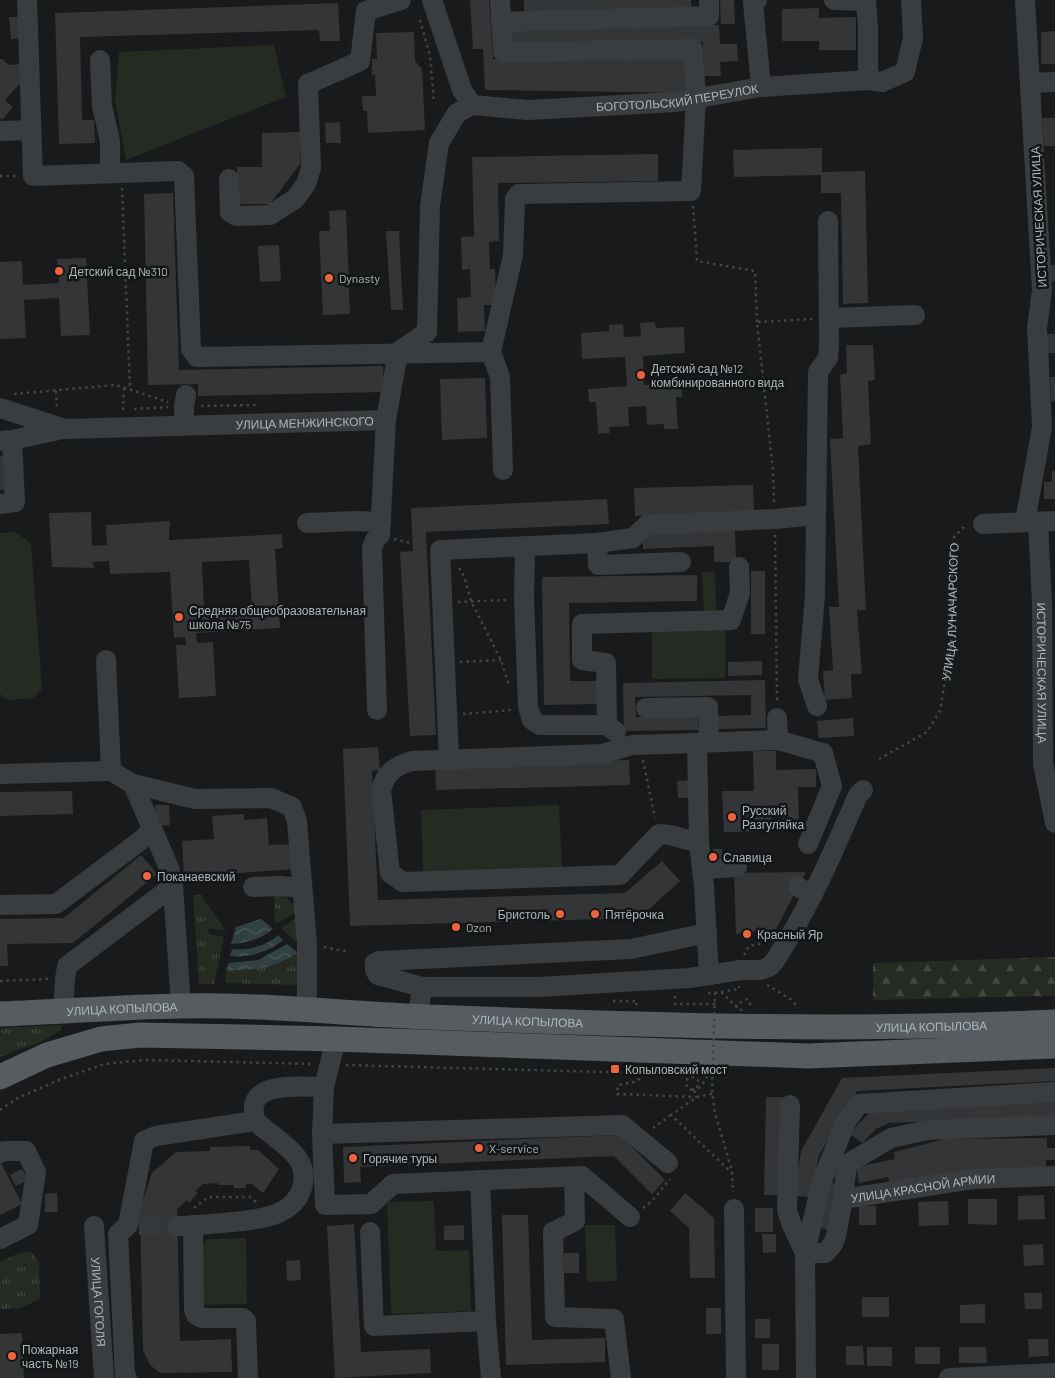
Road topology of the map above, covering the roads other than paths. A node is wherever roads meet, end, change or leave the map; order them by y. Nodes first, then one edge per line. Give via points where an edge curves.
1 (27, 0) edge
2 (401, 0) edge
3 (500, 0) edge
4 (709, 0) edge
5 (757, 0) edge
6 (834, 0) edge
7 (873, 0) edge
8 (910, 0) edge
9 (1025, 0) edge
10 (365, 5) edge
11 (425, 7) edge
12 (501, 22) junction
13 (100, 60) dead end
14 (875, 81) junction
15 (1055, 82) edge
16 (1031, 84) junction
17 (761, 87) junction
18 (696, 99) junction
19 (472, 105) junction
20 (31, 130) junction
21 (0, 131) edge
22 (116, 173) junction
23 (229, 179) dead end
24 (828, 221) dead end
25 (915, 315) dead end
26 (830, 318) junction
27 (398, 352) junction
28 (491, 352) junction
29 (177, 399) road end
30 (5, 401) edge
31 (386, 420) junction
32 (61, 421) junction
33 (184, 425) junction
34 (6, 441) edge
35 (503, 470) dead end
36 (0, 504) edge
37 (816, 515) junction
38 (381, 522) junction
39 (1039, 522) edge
40 (307, 523) dead end
41 (983, 524) road end
42 (597, 544) junction
43 (525, 546) junction
44 (681, 562) dead end
45 (739, 567) dead end
46 (106, 660) dead end
47 (818, 706) dead end
48 (646, 708) dead end
49 (377, 710) dead end
50 (778, 718) road end
51 (607, 725) junction
52 (1048, 730) edge
53 (778, 740) junction
54 (703, 742) junction
55 (635, 744) junction
56 (449, 759) junction
57 (110, 770) junction
58 (0, 774) edge
59 (133, 784) junction
60 (863, 790) dead end
61 (1055, 823) edge
62 (152, 830) junction
63 (699, 843) junction
64 (808, 844) dead end
65 (737, 867) dead end
66 (703, 869) junction
67 (173, 886) junction
68 (253, 887) dead end
69 (302, 888) junction
70 (0, 905) edge
71 (707, 933) junction
72 (422, 987) junction
73 (710, 987) junction
74 (181, 1006) junction
75 (305, 1009) junction
76 (63, 1012) junction
77 (0, 1014) edge
78 (418, 1017) junction
79 (1055, 1022) edge
80 (336, 1039) junction
81 (1055, 1046) edge
82 (0, 1077) edge
83 (324, 1087) junction
84 (1055, 1092) edge
85 (790, 1105) dead end
86 (255, 1121) junction
87 (1055, 1125) edge
88 (322, 1134) junction
89 (0, 1153) edge
90 (668, 1163) dead end
91 (1055, 1176) edge
92 (574, 1177) junction
93 (480, 1180) junction
94 (843, 1199) junction
95 (734, 1209) road end
96 (630, 1217) dead end
97 (94, 1226) dead end
98 (370, 1232) dead end
99 (0, 1240) edge
100 (805, 1253) junction
101 (486, 1321) junction
102 (1055, 1374) edge
103 (104, 1378) edge
104 (127, 1378) edge
105 (248, 1378) edge
106 (491, 1378) edge
107 (621, 1378) edge
108 (736, 1378) edge
109 (806, 1378) edge
110 (949, 1378) edge

1 - 20 street
2 - 10 street
3 - 12 street
4 - 12 street via 709,16
5 - 17 street via 753,2
6 - 14 street via 866,1
7 - 14 street
8 - 14 street, БОГОТОЛЬСКИЙ ПЕРЕУЛОК via 913,38 905,72
9 - 16 street, ИСТОРИЧЕСКАЯ УЛИЦА
10 - 23 street via 360,61 308,84 311,168 306,184 295,199 270,215 236,216 230,212
11 - 19 street via 462,90
12 - 18 street via 503,52 693,49
13 - 22 street via 102,106
14 - 17 street, БОГОТОЛЬСКИЙ ПЕРЕУЛОК
15 - 16 street
16 - 39 street, ИСТОРИЧЕСКАЯ УЛИЦА via 1042,290 1037,328 1042,427
17 - 18 street, БОГОТОЛЬСКИЙ ПЕРЕУЛОК
18 - 19 street, БОГОТОЛЬСКИЙ ПЕРЕУЛОК via 528,110
18 - 28 street via 691,191 519,194 515,199 513,255
19 - 27 street via 457,114 439,143 430,206 427,332
20 - 21 street
20 - 22 street via 33,176
22 - 27 street via 178,171 184,176 191,349 197,357
24 - 26 street
25 - 26 street
26 - 37 street via 828,358 818,372
27 - 28 street
27 - 31 street, УЛИЦА МЕНЖИНСКОГО
28 - 35 street via 500,377
29 - 33 street via 184,406
30 - 32 street, УЛИЦА МЕНЖИНСКОГО
31 - 33 street, УЛИЦА МЕНЖИНСКОГО
31 - 38 street
32 - 33 street, УЛИЦА МЕНЖИНСКОГО
32 - 34 street
34 - 36 street via 15,502
37 - 42 street via 647,525 633,538
37 - 47 street via 815,595 808,679
38 - 40 street
38 - 49 street via 380,535 372,548
39 - 41 street
39 - 52 street, ИСТОРИЧЕСКАЯ УЛИЦА
42 - 43 street
42 - 44 street via 598,565
43 - 51 street via 528,707 532,720 540,725
43 - 56 street via 440,550
45 - 51 street via 740,592 731,620 582,624 582,660 606,663
46 - 57 street
48 - 54 street via 708,707
50 - 53 street
51 - 55 street
52 - 61 street, ИСТОРИЧЕСКАЯ УЛИЦА via 1043,764
53 - 54 street
53 - 64 street via 823,753 832,786
54 - 55 street
54 - 63 street
55 - 56 street via 602,754
56 - 63 street via 412,761 397,766 383,781 381,790 390,873 403,882 620,874 659,834
57 - 58 street
57 - 59 street
59 - 62 street
59 - 69 street via 195,799 272,798 292,807 297,821
60 - 73 street via 801,894 801,919 774,962 761,970 741,970
62 - 67 street via 169,868
62 - 70 street via 56,904
63 - 66 street
65 - 66 street
66 - 71 street
67 - 74 street
67 - 76 street via 67,966
68 - 69 street
69 - 75 street via 307,944 308,993
71 - 72 street via 631,949 379,961 375,964 378,975
71 - 73 street
72 - 73 street via 538,987 689,978
72 - 78 street
74 - 75 main road, УЛИЦА КОПЫЛОВА
74 - 76 main road, УЛИЦА КОПЫЛОВА
75 - 78 main road, УЛИЦА КОПЫЛОВА
76 - 77 main road, УЛИЦА КОПЫЛОВА
78 - 79 main road, УЛИЦА КОПЫЛОВА via 852,1028
80 - 81 main road, УЛИЦА КОПЫЛОВА via 808,1056
80 - 82 main road, УЛИЦА КОПЫЛОВА via 140,1035 101,1039 47,1055
80 - 83 street
83 - 86 street via 268,1089 254,1103
83 - 88 street
84 - 100 street via 859,1104 846,1122 822,1181
85 - 100 street via 787,1210
86 - 104 street via 156,1136 144,1141 134,1225 118,1234
86 - 105 street via 297,1156 304,1176 299,1196 292,1205 254,1220 185,1226 196,1315 202,1318 240,1316 246,1321
87 - 94 street via 928,1130 891,1138 847,1164
88 - 90 street via 622,1125
88 - 93 street via 324,1205 371,1204 394,1184
89 - 99 street via 4,1150 26,1151 36,1172 28,1225
91 - 94 street, УЛИЦА КРАСНОЙ АРМИИ via 973,1179
92 - 93 street
92 - 96 street via 582,1176
92 - 107 street via 575,1220 553,1232 555,1317 614,1319
93 - 101 street
94 - 100 street, УЛИЦА КРАСНОЙ АРМИИ via 833,1244 824,1253
95 - 108 street
97 - 103 street, УЛИЦА ГОГОЛЯ
98 - 101 street via 374,1326
100 - 109 street
101 - 106 street
102 - 110 street

